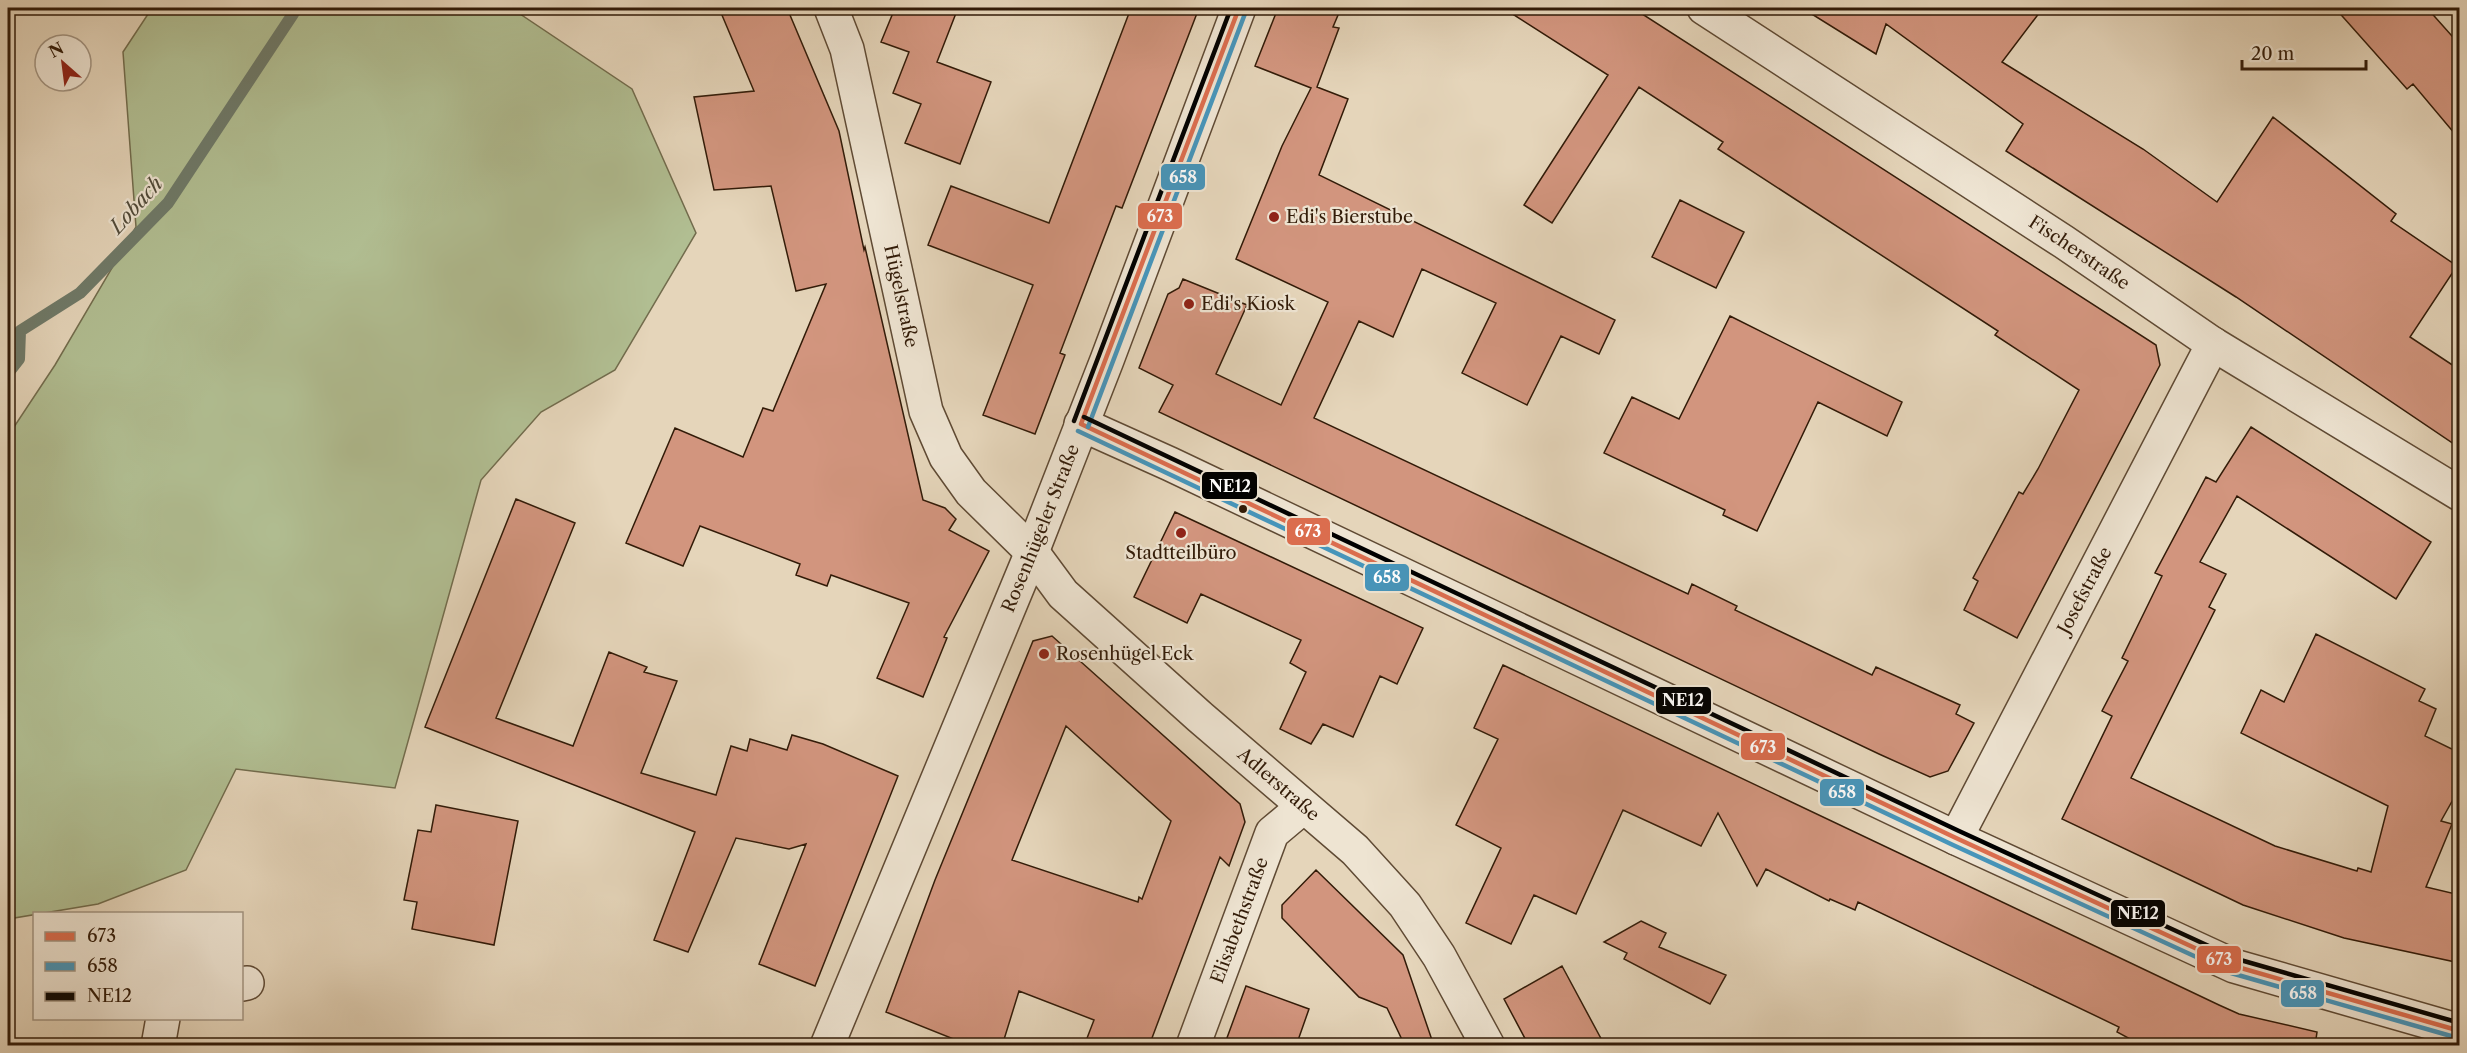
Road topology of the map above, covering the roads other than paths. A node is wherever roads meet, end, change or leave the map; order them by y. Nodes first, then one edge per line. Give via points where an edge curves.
1 (831, 8) edge
2 (1239, 8) edge
3 (1704, 8) edge
4 (2213, 344) junction
5 (1081, 424) junction
6 (2460, 494) edge
7 (1032, 552) junction
8 (1303, 807) junction
9 (1956, 838) junction
10 (163, 1020) edge
11 (2460, 1031) edge
12 (158, 1046) edge
13 (827, 1046) edge
14 (1193, 1046) edge
15 (1488, 1046) edge

1 - 7 street, Hügelstraße via 847,49 926,411 946,457 971,492
2 - 5 street, Rosenhügeler Straße
3 - 4 street, Fischerstraße via 2064,242
4 - 6 street, Fischerstraße
4 - 9 street, Josefstraße
5 - 7 street, Rosenhügeler Straße
5 - 9 street
7 - 8 street, Adlerstraße via 1063,594
7 - 13 street, Rosenhügeler Straße
8 - 14 street, Elisabethstraße via 1272,833
8 - 15 street, Adlerstraße via 1355,850 1404,904 1439,956
9 - 11 street via 2234,966
10 - 12 street

